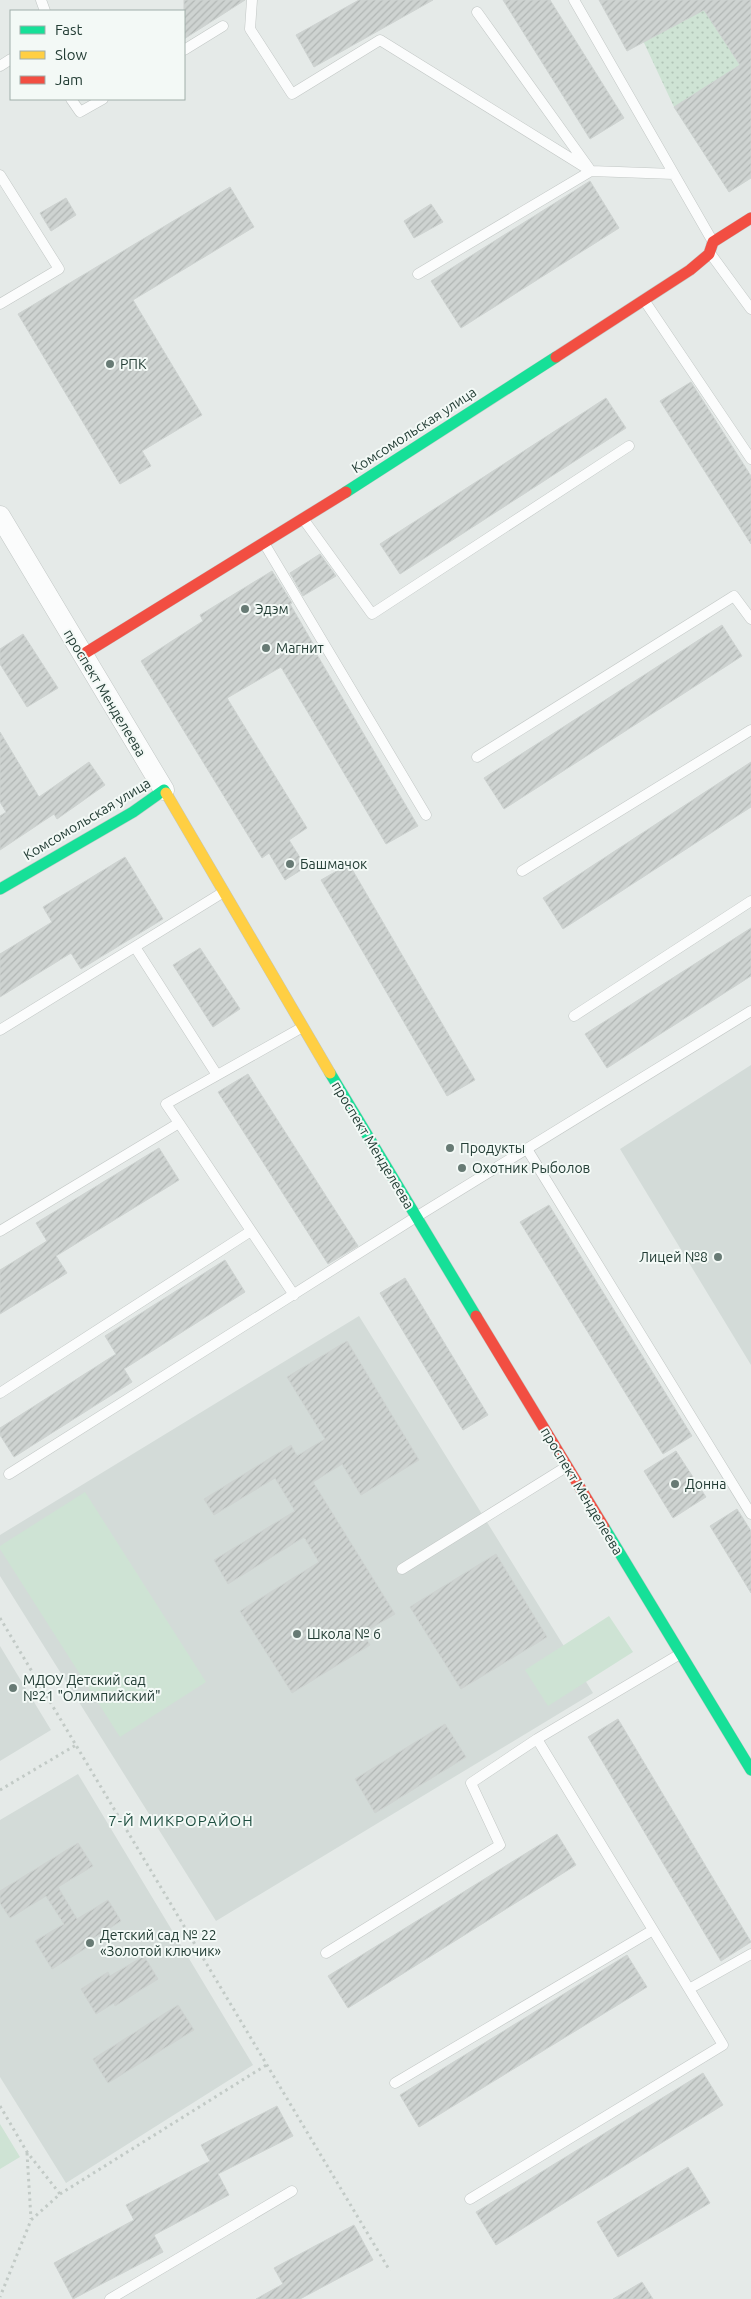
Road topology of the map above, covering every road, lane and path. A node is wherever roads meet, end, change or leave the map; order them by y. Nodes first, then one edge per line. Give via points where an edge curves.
1 (252, 0) edge
2 (574, 0) edge
3 (477, 12) dead end
4 (223, 26) dead end
5 (185, 49) edge
6 (72, 100) edge
7 (100, 100) edge
8 (591, 171) junction
9 (674, 174) junction
10 (0, 175) edge
11 (751, 218) edge
12 (713, 242) junction
13 (709, 254) junction
14 (418, 274) dead end
15 (644, 300) junction
16 (0, 304) edge
17 (751, 309) edge
18 (629, 446) dead end
19 (751, 459) edge
20 (0, 516) edge
21 (303, 519) junction
22 (264, 543) junction
23 (751, 620) edge
24 (82, 656) junction
25 (751, 730) edge
26 (477, 757) dead end
27 (164, 790) junction
28 (426, 815) dead end
29 (522, 871) dead end
30 (0, 889) edge
31 (223, 893) junction
32 (751, 901) edge
33 (135, 947) junction
34 (751, 1011) edge
35 (574, 1016) dead end
36 (302, 1027) junction
37 (0, 1030) edge
38 (217, 1076) junction
39 (178, 1123) junction
40 (527, 1149) junction
41 (416, 1217) junction
42 (0, 1231) edge
43 (251, 1231) junction
44 (294, 1295) junction
45 (0, 1393) edge
46 (567, 1466) junction
47 (9, 1474) dead end
48 (751, 1514) edge
49 (402, 1569) dead end
50 (0, 1618) edge
51 (680, 1653) junction
52 (537, 1739) junction
53 (76, 1745) junction
54 (751, 1770) edge
55 (0, 1790) edge
56 (653, 1930) junction
57 (326, 1953) dead end
58 (751, 1954) edge
59 (689, 1989) junction
60 (268, 2064) junction
61 (395, 2083) dead end
62 (0, 2106) edge
63 (27, 2152) junction
64 (292, 2191) dead end
65 (60, 2194) junction
66 (470, 2199) dead end
67 (31, 2220) junction
68 (390, 2271) dead end
69 (0, 2298) edge
70 (110, 2299) edge

1 - 8 lane via 250,29 292,94 380,40
2 - 9 lane
3 - 8 lane
4 - 5 lane
6 - 7 lane via 80,112
8 - 9 lane
8 - 14 lane
9 - 12 lane
10 - 16 lane via 59,269
11 - 12 street
12 - 13 street
13 - 15 street, Комсомольская улица
13 - 17 lane
15 - 19 lane
15 - 21 street, Комсомольская улица
18 - 21 lane via 372,614
20 - 24 street, проспект Менделеева
21 - 22 street, Комсомольская улица
22 - 24 street, Комсомольская улица
22 - 28 lane
23 - 26 lane via 734,596
24 - 27 street, проспект Менделеева
25 - 29 lane
27 - 30 street, Комсомольская улица via 134,812
27 - 31 street, проспект Менделеева
31 - 33 lane
31 - 36 street, проспект Менделеева
32 - 35 lane
33 - 37 lane
33 - 38 lane
34 - 40 lane
36 - 38 lane
36 - 41 street, проспект Менделеева
38 - 39 lane via 166,1104
39 - 42 lane
39 - 43 lane
40 - 41 lane
40 - 48 lane
41 - 44 lane
41 - 46 street, проспект Менделеева
43 - 44 lane
43 - 45 lane
44 - 47 lane
46 - 49 lane
46 - 51 street, проспект Менделеева
50 - 53 path
51 - 52 lane
51 - 54 street, проспект Менделеева
52 - 56 lane
52 - 57 lane via 471,1783 500,1845
53 - 55 path
53 - 60 path
56 - 59 lane
56 - 61 lane
58 - 59 lane
59 - 66 lane via 723,2045
60 - 65 path
60 - 68 path
62 - 63 path
63 - 65 path
63 - 67 path
64 - 70 lane
65 - 67 path
67 - 69 path

